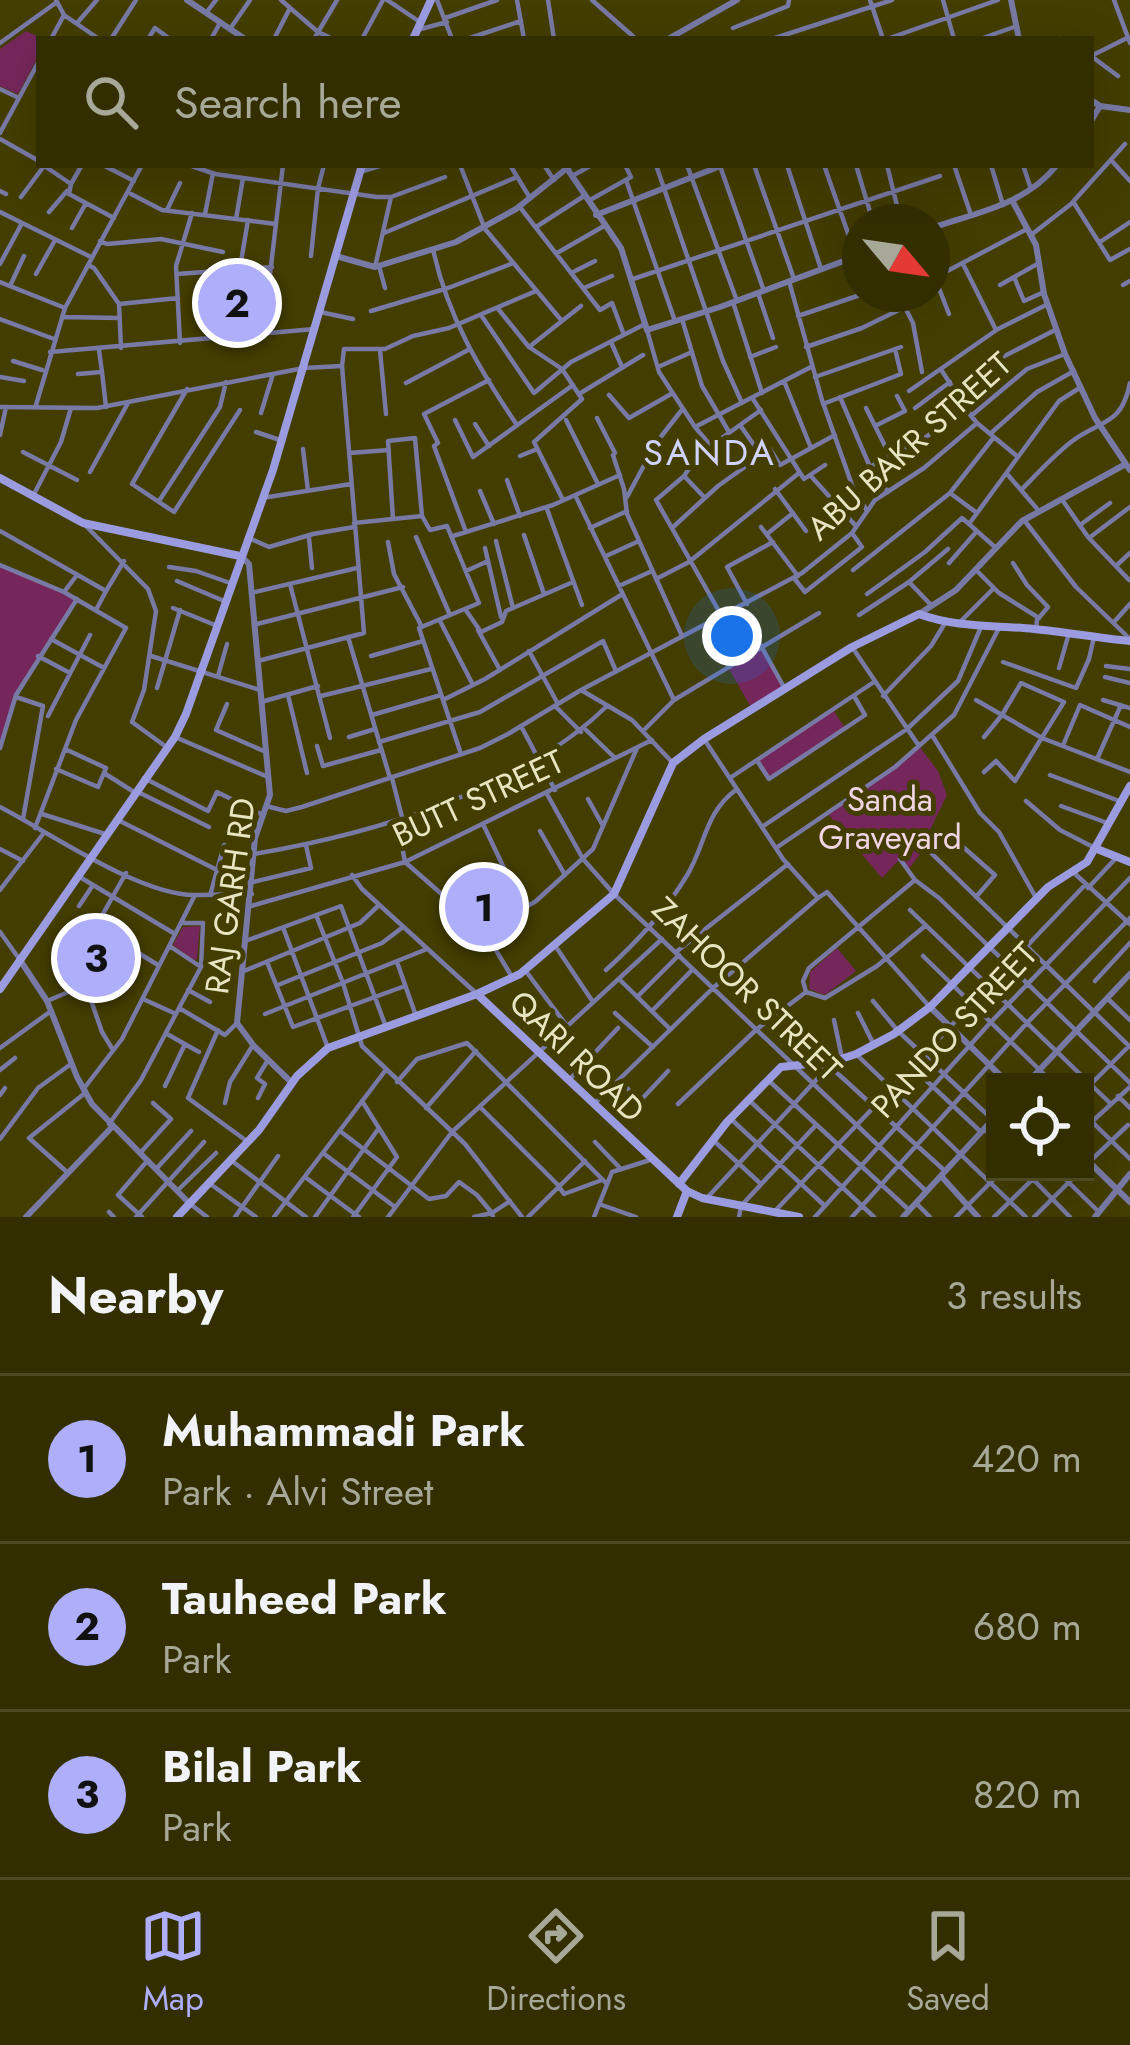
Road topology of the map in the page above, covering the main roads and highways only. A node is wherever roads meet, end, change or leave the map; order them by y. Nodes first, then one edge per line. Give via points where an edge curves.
1 (434, 0) edge
2 (417, 30) edge
3 (361, 169) edge
4 (0, 478) edge
5 (240, 556) junction
6 (1130, 640) edge
7 (1130, 786) edge
8 (1097, 849) junction
9 (1130, 862) edge
10 (2, 982) edge
11 (477, 994) junction
12 (683, 1188) junction
13 (740, 1212) edge
14 (177, 1217) edge
15 (677, 1217) edge
16 (797, 1217) edge

1 - 2 main road
3 - 5 main road
4 - 5 main road via 83,523
5 - 10 main road via 175,737
6 - 11 main road via 919,614 852,647 674,763 614,894 525,970
7 - 8 main road
8 - 9 main road
8 - 12 main road via 898,1031 856,1054 781,1067 730,1119
11 - 12 main road, QARI ROAD
11 - 14 main road via 328,1048
12 - 13 main road, QARI ROAD
12 - 15 main road
13 - 16 main road, QARI ROAD

